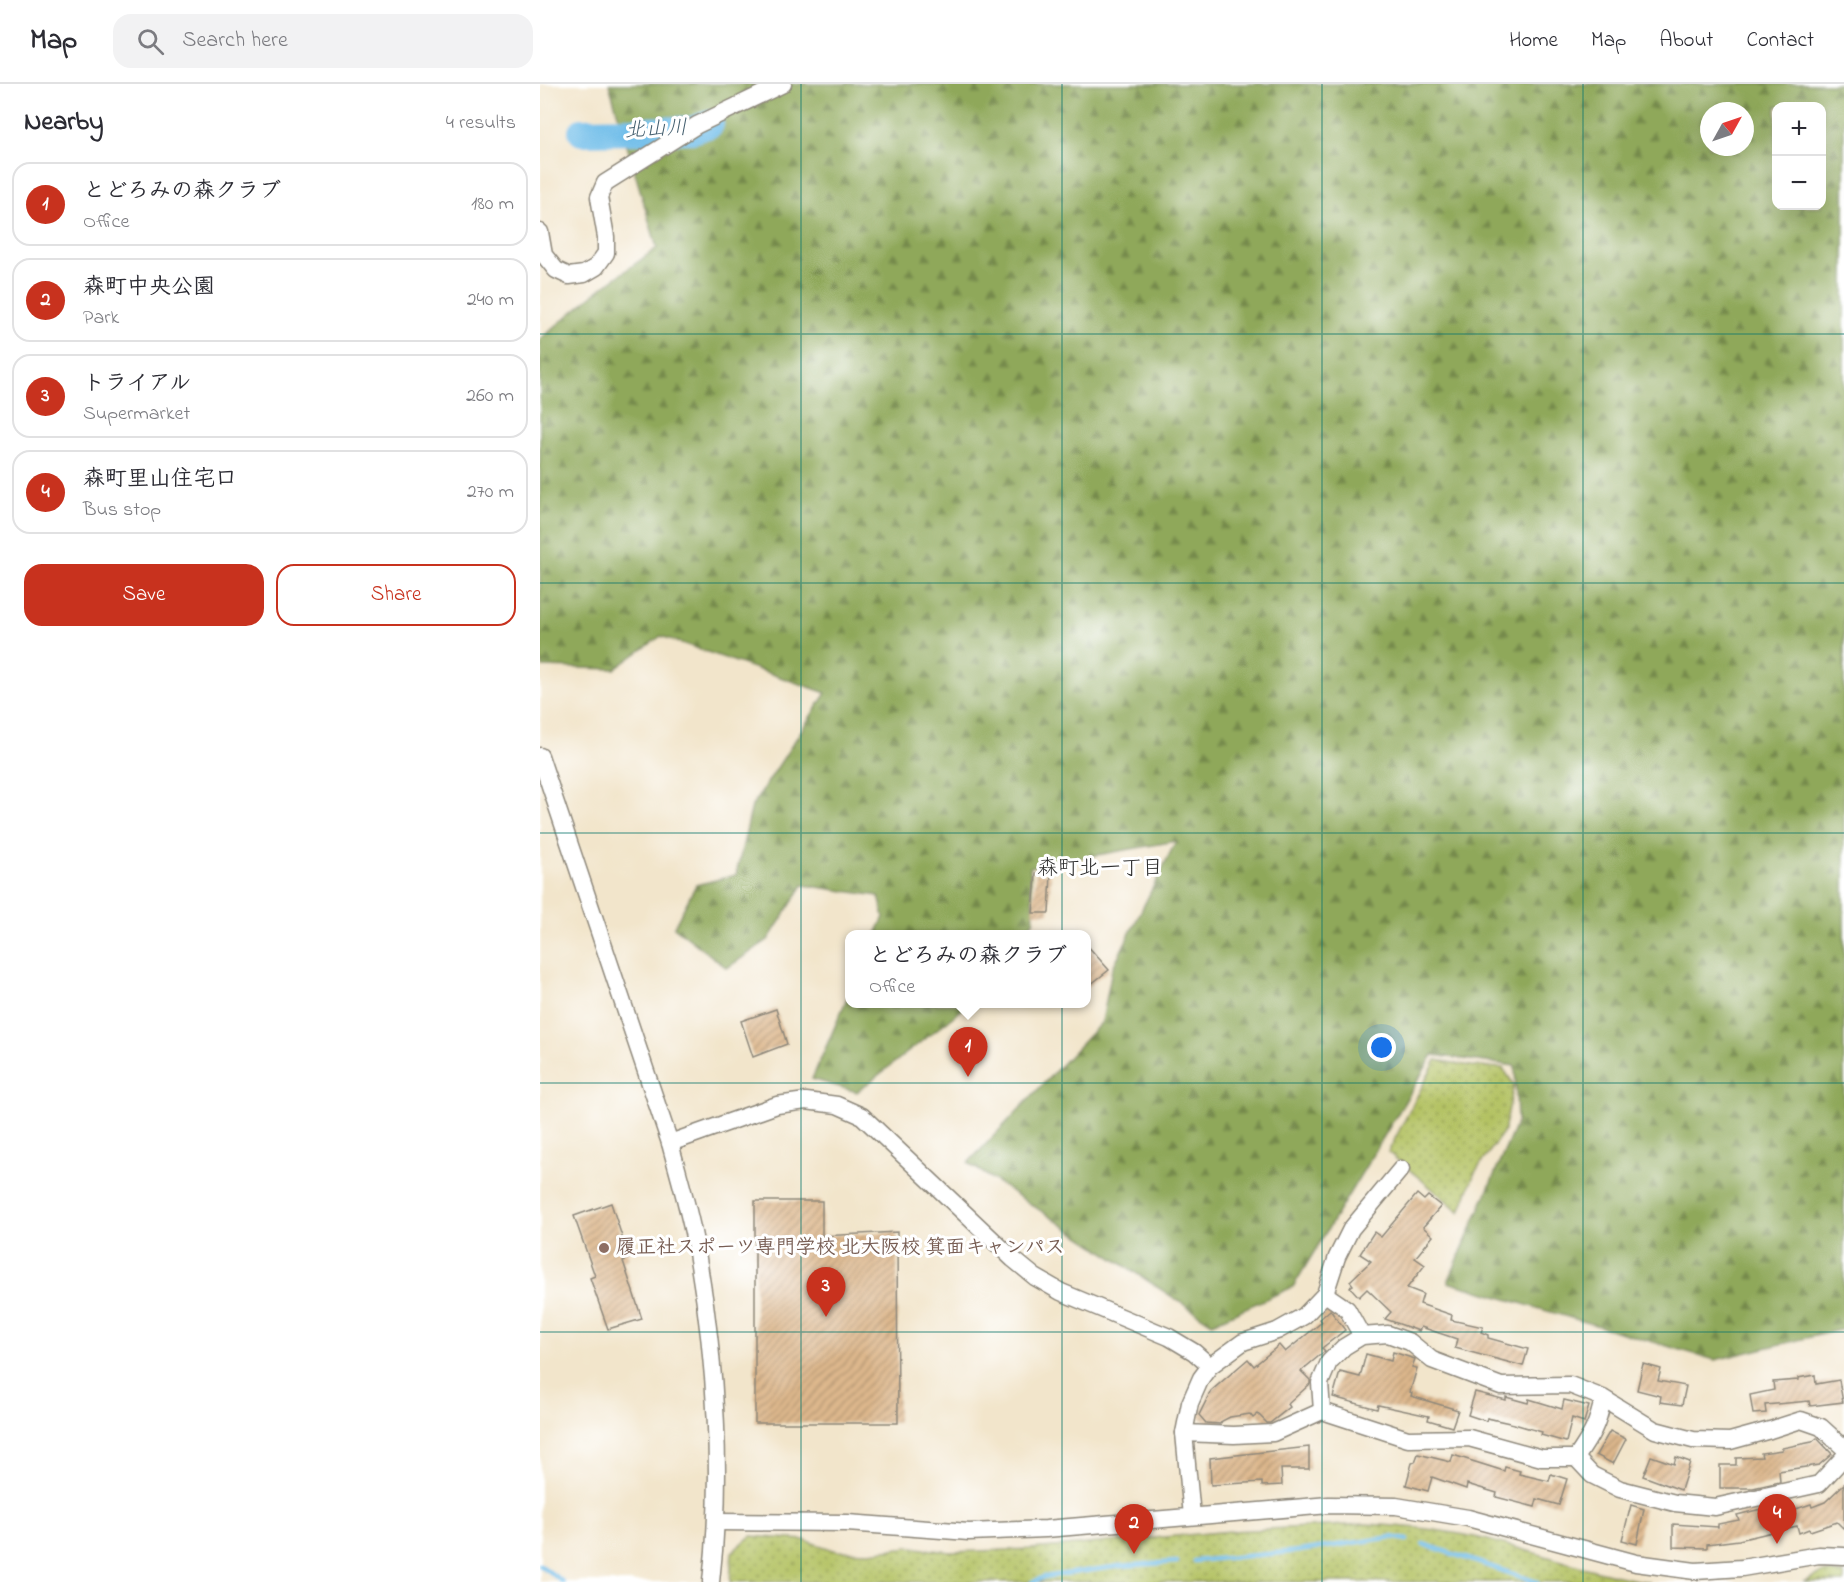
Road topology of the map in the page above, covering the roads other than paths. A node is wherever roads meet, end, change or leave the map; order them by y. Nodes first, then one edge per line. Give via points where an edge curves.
1 (783, 84) edge
2 (540, 232) edge
3 (540, 756) edge
4 (670, 1143) junction
5 (1401, 1169) dead end
6 (1325, 1294) junction
7 (1362, 1336) junction
8 (1210, 1365) junction
9 (1603, 1398) junction
10 (1322, 1411) junction
11 (1184, 1433) junction
12 (1844, 1448) edge
13 (1844, 1457) edge
14 (1576, 1458) junction
15 (1192, 1516) junction
16 (717, 1522) junction
17 (1844, 1556) edge
18 (711, 1582) edge

1 - 2 street via 697,125 605,183 599,197 606,252 596,267 569,276 556,270 544,255
3 - 4 street
4 - 8 street via 777,1105 806,1101 837,1105 862,1116 1035,1277 1061,1292 1169,1337
4 - 16 street via 698,1258 707,1317
5 - 6 street via 1351,1229
6 - 7 street via 1347,1309
6 - 8 street via 1304,1316 1277,1331 1243,1342
7 - 9 street via 1388,1334 1410,1342 1432,1360 1501,1386 1570,1385
7 - 10 street via 1329,1362 1320,1383
8 - 11 street via 1190,1403
9 - 12 street via 1655,1430 1693,1440 1730,1441 1801,1420 1821,1427
9 - 14 street via 1599,1419
10 - 11 street via 1273,1433
10 - 14 street via 1407,1439 1469,1438 1542,1458
11 - 15 street
13 - 14 street via 1819,1484 1715,1507 1675,1503 1620,1489 1592,1475
15 - 16 street via 969,1532 847,1522
15 - 17 street via 1329,1505 1396,1506 1468,1518 1636,1563 1695,1571 1742,1568 1819,1555
16 - 18 street

